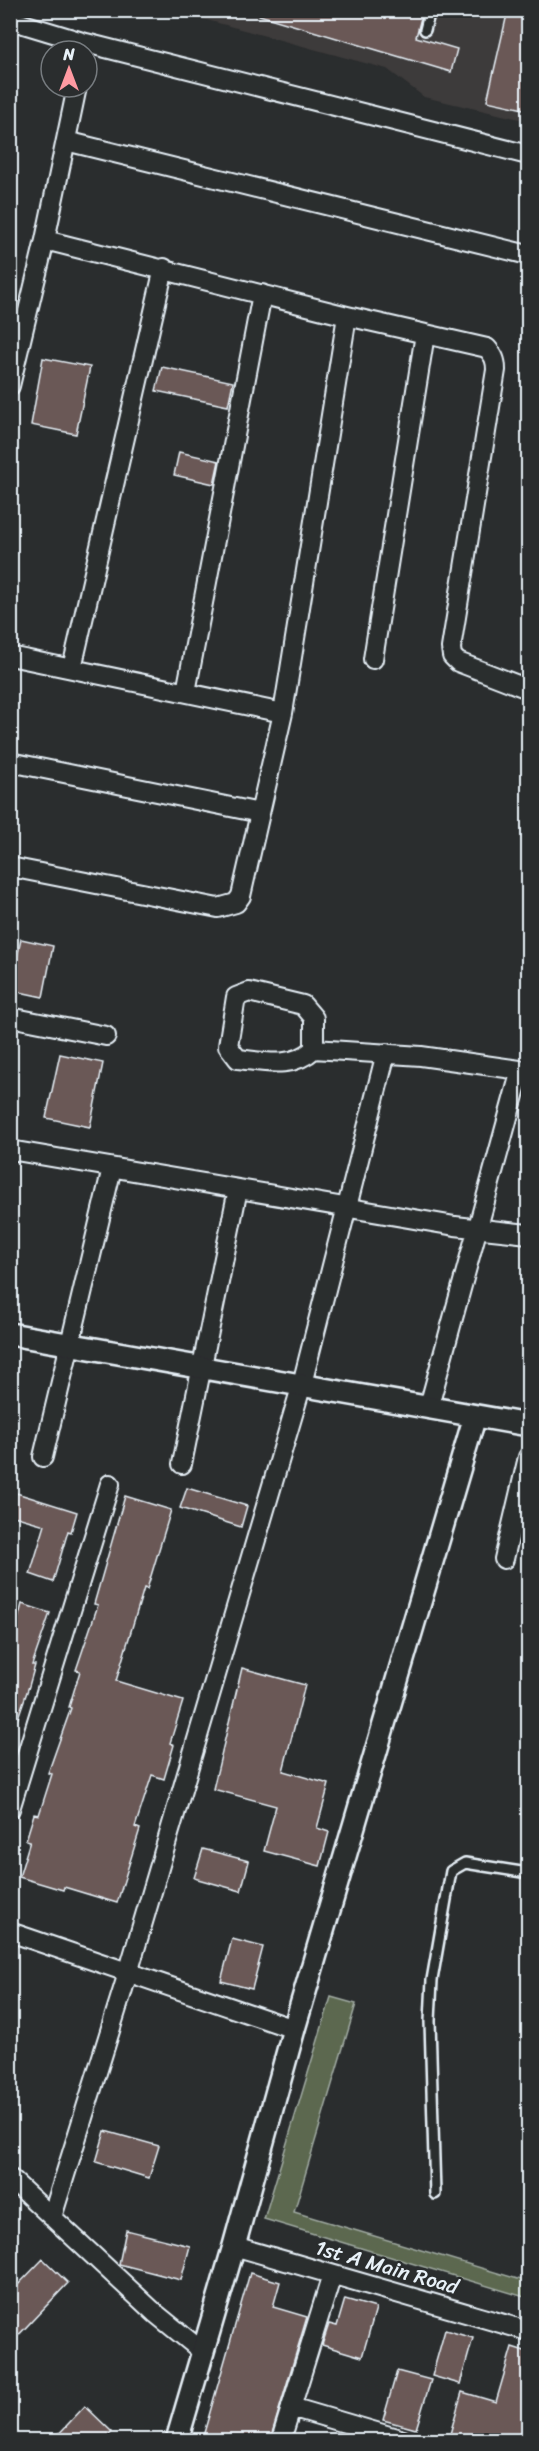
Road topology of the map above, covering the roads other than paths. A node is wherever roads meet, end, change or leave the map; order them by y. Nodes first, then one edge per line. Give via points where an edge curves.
1 (430, 10) edge
2 (10, 20) edge
3 (425, 30) dead end
4 (63, 39) edge
5 (99, 50) edge
6 (75, 99) edge
7 (66, 141) junction
8 (528, 155) edge
9 (45, 240) junction
10 (528, 255) edge
11 (165, 268) junction
12 (262, 294) junction
13 (347, 316) junction
14 (425, 334) junction
15 (10, 386) edge
16 (10, 656) edge
17 (373, 659) dead end
18 (72, 668) junction
19 (528, 689) edge
20 (186, 692) junction
21 (283, 713) junction
22 (10, 762) edge
23 (260, 813) junction
24 (10, 867) edge
25 (10, 1017) edge
26 (106, 1036) dead end
27 (314, 1049) junction
28 (386, 1053) junction
29 (528, 1071) edge
30 (10, 1150) edge
31 (112, 1168) junction
32 (238, 1189) junction
33 (348, 1208) junction
34 (479, 1227) junction
35 (528, 1234) edge
36 (10, 1334) edge
37 (70, 1344) junction
38 (201, 1367) junction
39 (302, 1384) junction
40 (429, 1406) junction
41 (476, 1416) junction
42 (528, 1425) edge
43 (44, 1457) dead end
44 (528, 1457) edge
45 (182, 1464) dead end
46 (110, 1484) dead end
47 (504, 1559) dead end
48 (10, 1809) edge
49 (528, 1873) edge
50 (10, 1932) edge
51 (128, 1972) junction
52 (294, 2030) junction
53 (10, 2178) edge
54 (435, 2194) dead end
55 (52, 2217) junction
56 (234, 2246) junction
57 (332, 2276) junction
58 (528, 2331) edge
59 (203, 2352) junction
60 (291, 2407) junction
61 (177, 2440) edge
62 (281, 2440) edge
63 (403, 2440) edge

1 - 3 lane
2 - 4 street
5 - 8 street
6 - 7 street
7 - 9 street
7 - 10 street
9 - 11 street
9 - 15 street
11 - 12 street
11 - 18 street
12 - 13 street
12 - 20 street
13 - 14 street
13 - 21 street
14 - 17 street
14 - 19 street via 487,348 496,360 452,656 458,662
16 - 18 street
18 - 20 street
20 - 21 street
21 - 23 street
22 - 23 street
23 - 24 street via 241,896 228,906 218,908
25 - 26 street
27 - 27 street via 304,1058 282,1064 238,1059 228,1046 236,997 249,992 303,1005 314,1018
27 - 28 street
28 - 29 street
28 - 33 street
29 - 34 street via 519,1077
30 - 31 street
31 - 32 street
31 - 37 street
32 - 33 street
32 - 38 street
33 - 34 street
33 - 39 street
34 - 35 street
34 - 40 street
36 - 37 street
37 - 38 street
37 - 43 street
38 - 39 street
38 - 45 street
39 - 40 street
39 - 51 street
40 - 41 street
41 - 42 street
41 - 52 street
44 - 47 street
46 - 48 street
49 - 54 lane via 465,1863 450,1871 432,1980 430,2022
50 - 51 street
51 - 52 street
51 - 55 street
52 - 56 street
53 - 55 street
55 - 59 street
56 - 57 street, 1st A Main Road
56 - 59 street
57 - 58 street, 1st A Main Road
57 - 60 street
59 - 61 street
60 - 62 street
60 - 63 street

